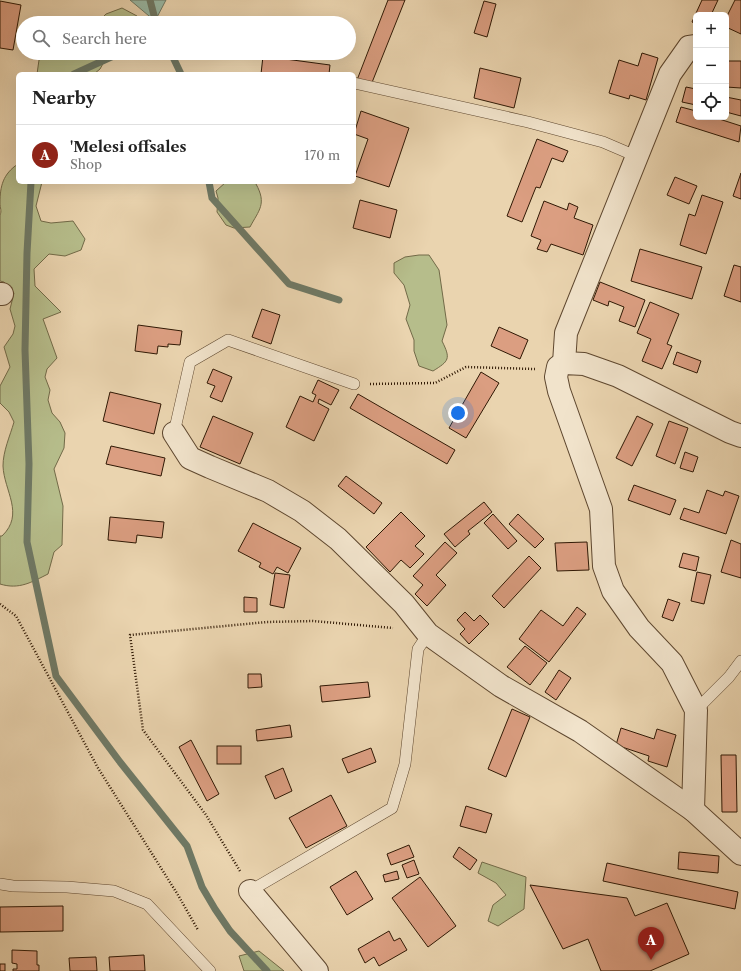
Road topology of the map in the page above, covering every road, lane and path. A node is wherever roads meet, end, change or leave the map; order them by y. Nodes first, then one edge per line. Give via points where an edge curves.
1 (693, 46) edge
2 (356, 83) edge
3 (638, 157) junction
4 (561, 365) junction
5 (354, 384) joint
6 (174, 433) joint
7 (741, 436) edge
8 (0, 604) edge
9 (423, 628) junction
10 (741, 661) edge
11 (696, 710) junction
12 (693, 810) junction
13 (741, 854) edge
14 (0, 884) edge
15 (250, 891) junction
16 (200, 935) dead end
17 (210, 971) edge
18 (317, 971) edge

1 - 3 street via 689,47 670,74
2 - 3 lane via 528,122 603,142
3 - 4 street via 566,333
4 - 5 path via 538,369 466,367 435,383
4 - 7 street via 584,364 618,376
4 - 11 street via 556,378 601,509 604,566 613,591 639,628 672,663
5 - 6 lane via 228,340 190,362
6 - 9 street via 190,458 268,491 302,511 338,539 404,604
8 - 16 path via 16,616 98,768 178,895
9 - 12 street via 500,686 580,731
9 - 15 lane via 418,649 405,764 392,808
9 - 15 path via 402,629 313,621 267,622 130,635 143,730 206,815
10 - 11 lane
11 - 12 street
12 - 13 street
14 - 17 lane via 114,891 147,904
15 - 18 street

